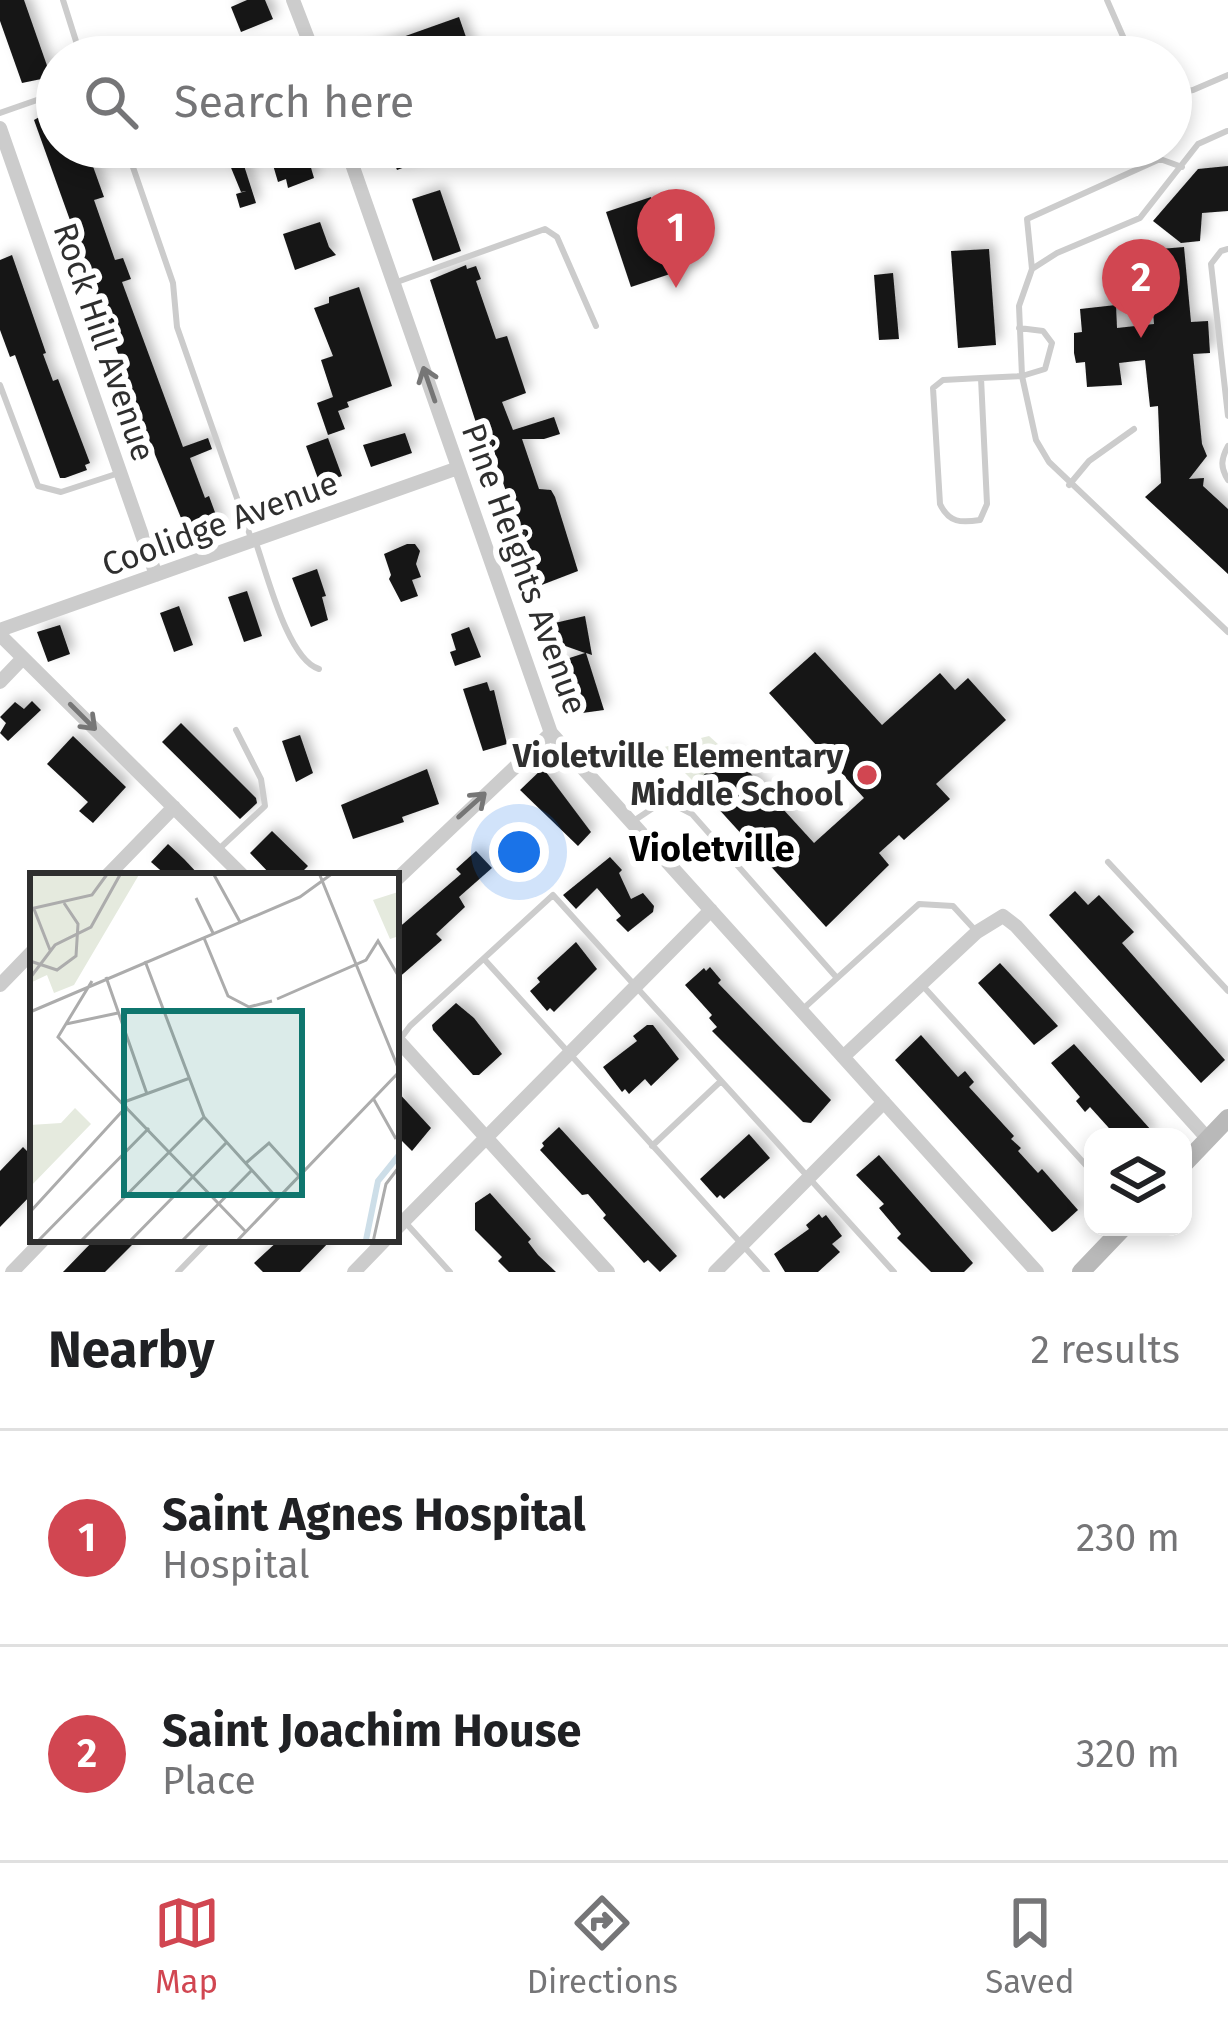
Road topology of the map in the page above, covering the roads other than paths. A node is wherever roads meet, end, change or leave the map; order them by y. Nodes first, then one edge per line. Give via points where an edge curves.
1 (63, 0) edge
2 (293, 0) edge
3 (1107, 0) edge
4 (74, 36) edge
5 (307, 36) edge
6 (1123, 36) edge
7 (1228, 75) edge
8 (1192, 87) edge
9 (36, 100) edge
10 (0, 113) edge
11 (0, 128) edge
12 (1227, 131) edge
13 (1192, 153) edge
14 (132, 168) edge
15 (353, 168) edge
16 (1140, 168) edge
17 (1181, 168) edge
18 (1228, 249) edge
19 (1033, 269) junction
20 (394, 283) junction
21 (596, 326) dead end
22 (1018, 328) junction
23 (1022, 376) junction
24 (981, 378) junction
25 (0, 385) edge
26 (1228, 416) edge
27 (1134, 429) dead end
28 (1228, 446) edge
29 (458, 468) junction
30 (121, 473) junction
31 (1228, 480) edge
32 (1069, 484) junction
33 (253, 540) junction
34 (156, 575) junction
35 (0, 632) edge
36 (1228, 632) edge
37 (23, 658) junction
38 (319, 669) dead end
39 (0, 682) edge
40 (236, 730) dead end
41 (551, 733) junction
42 (174, 808) junction
43 (632, 822) junction
44 (217, 850) junction
45 (1108, 862) dead end
46 (110, 873) edge
47 (240, 873) edge
48 (399, 877) edge
49 (711, 910) junction
50 (977, 932) junction
51 (30, 954) edge
52 (483, 958) junction
53 (837, 978) junction
54 (921, 984) junction
55 (0, 985) edge
56 (635, 986) junction
57 (1228, 991) edge
58 (801, 1010) junction
59 (399, 1039) edge
60 (399, 1043) edge
61 (569, 1054) junction
62 (843, 1057) junction
63 (721, 1082) junction
64 (884, 1102) junction
65 (1228, 1118) edge
66 (486, 1138) junction
67 (1208, 1139) junction
68 (652, 1146) junction
69 (1192, 1156) edge
70 (1084, 1163) edge
71 (809, 1178) junction
72 (399, 1221) edge
73 (1115, 1236) edge
74 (41, 1242) edge
75 (207, 1242) edge
76 (383, 1242) edge
77 (742, 1245) junction
78 (888, 1270) edge
79 (11, 1272) edge
80 (178, 1272) edge
81 (354, 1272) edge
82 (450, 1272) edge
83 (608, 1272) edge
84 (716, 1272) edge
85 (767, 1272) edge
86 (1037, 1272) edge
87 (1081, 1272) edge

1 - 4 lane
2 - 5 street
3 - 6 lane
7 - 8 lane
9 - 10 lane
11 - 30 street, Rock Hill Avenue
12 - 13 lane
14 - 33 lane via 173,283 177,327
15 - 20 street, Pine Heights Avenue
16 - 19 lane via 1027,219
17 - 19 lane via 1141,218
18 - 26 lane via 1211,264
19 - 22 lane
20 - 21 lane via 545,229 557,237
29 -> 20 street, Pine Heights Avenue
22 - 23 lane
22 - 23 lane via 1042,331 1052,343 1045,369
23 - 24 lane
23 - 32 lane via 1036,440
24 - 24 lane via 933,388 940,504 956,522 980,520 987,504
25 - 30 lane via 38,486 61,492
27 - 32 lane
28 - 31 lane
29 - 33 street, Coolidge Avenue
29 - 41 street, Pine Heights Avenue
30 - 34 street, Rock Hill Avenue
32 - 36 lane
33 - 34 street, Coolidge Avenue
33 - 38 lane via 294,645
34 - 35 street, Coolidge Avenue
35 - 37 street
37 - 39 street
37 -> 42 street
40 - 44 lane via 266,806
41 - 43 street, Pine Heights Avenue
48 -> 41 street
42 - 44 street
42 - 46 street
43 - 49 street, Pine Heights Avenue
43 - 53 lane via 665,800 692,814
44 - 47 street
45 - 57 lane
49 - 56 street
49 - 58 street, Pine Heights Avenue
50 - 53 lane via 952,906 919,904
50 - 54 street
50 - 67 street via 1003,916 1016,926
51 - 55 street
52 - 56 lane via 554,895
52 - 59 lane
52 - 61 lane
53 - 58 lane
54 - 62 street
54 - 70 lane
56 - 61 street
56 - 63 lane
58 - 62 street, Pine Heights Avenue
60 - 66 street
61 - 66 street
61 - 68 lane
62 - 64 street, Pine Heights Avenue
63 - 68 lane
63 - 71 lane
64 - 71 street
64 - 86 street, Pine Heights Avenue
65 - 67 street
66 - 72 street
66 - 83 street
67 - 69 street
68 - 77 lane
71 - 77 street
71 - 78 lane
72 - 82 lane
73 - 87 street
74 - 79 street
75 - 80 lane
76 - 81 street
77 - 84 street
77 - 85 lane

